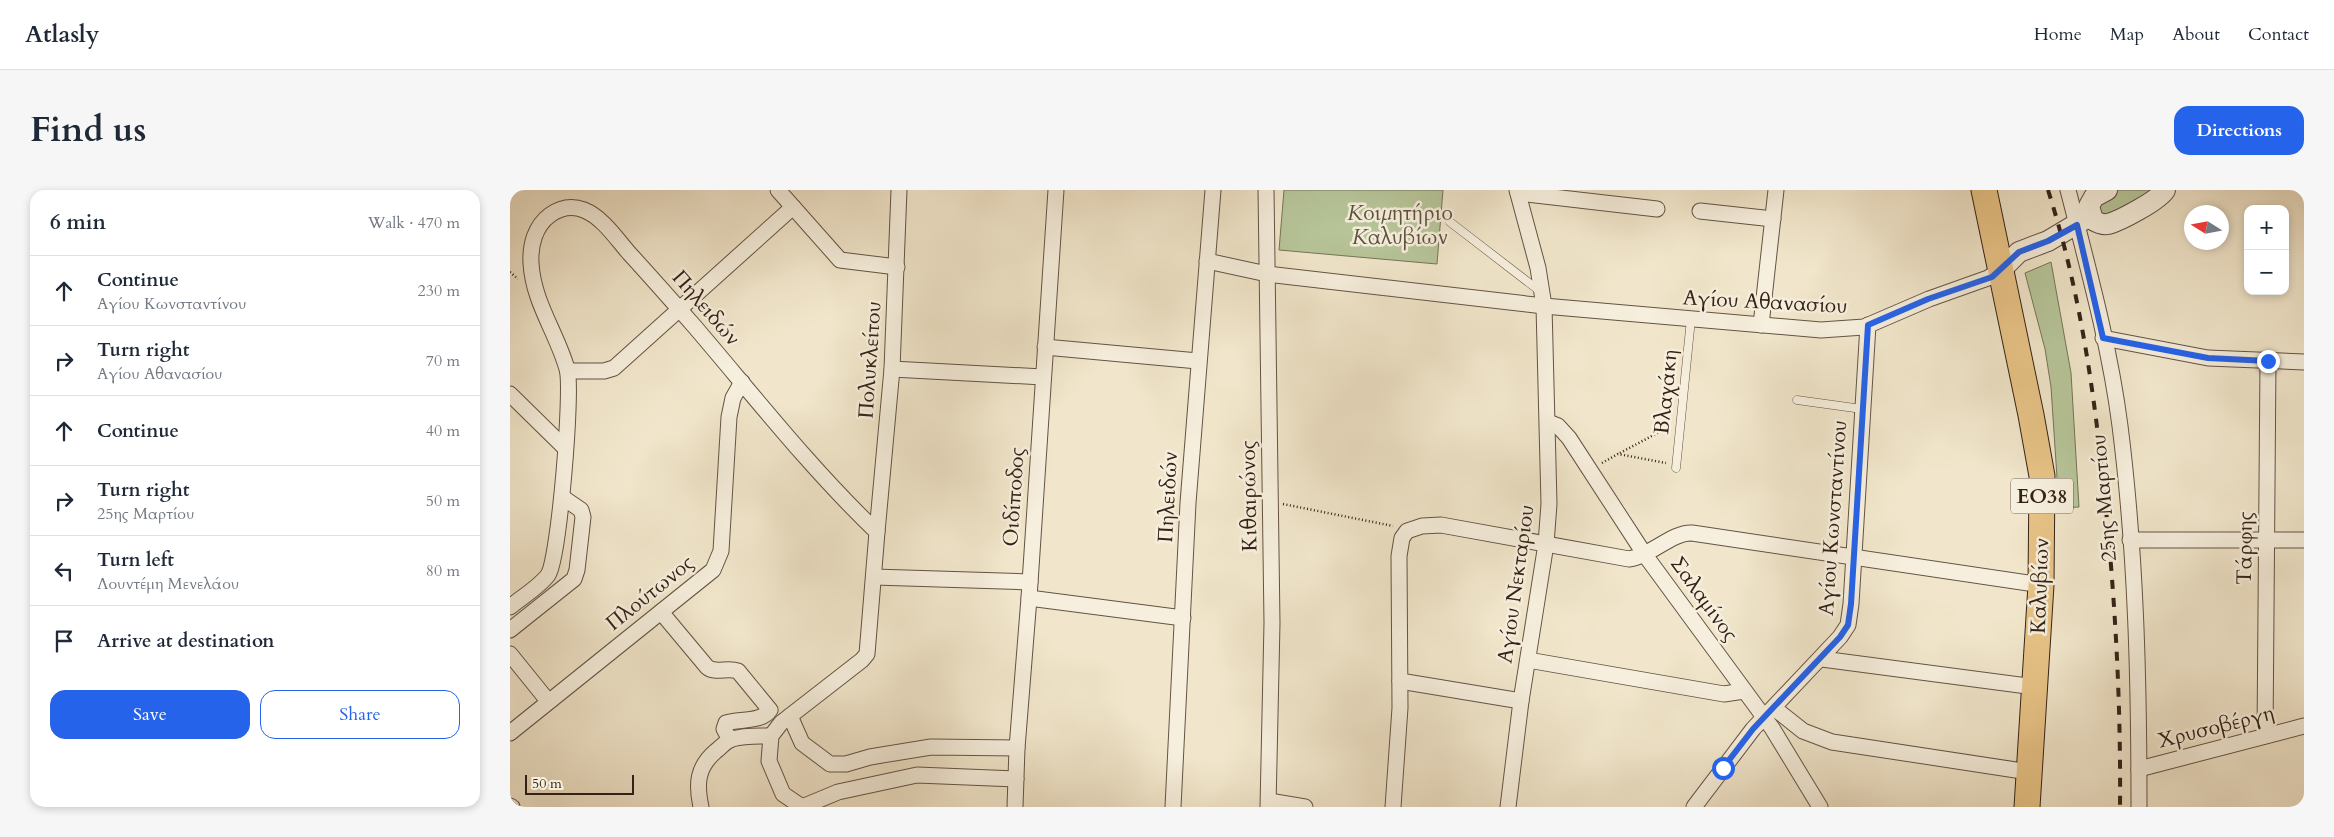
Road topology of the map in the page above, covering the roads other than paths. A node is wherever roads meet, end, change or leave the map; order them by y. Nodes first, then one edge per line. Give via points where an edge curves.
1 (778, 190) edge
2 (899, 190) edge
3 (1056, 190) edge
4 (1213, 190) edge
5 (1266, 190) edge
6 (1776, 190) edge
7 (1981, 190) edge
8 (2068, 190) edge
9 (2107, 190) edge
10 (2165, 190) edge
11 (1517, 192) edge
12 (793, 207) junction
13 (1657, 209) dead end
14 (1700, 211) dead end
15 (1773, 219) junction
16 (2084, 220) junction
17 (1450, 222) dead end
18 (1207, 261) junction
19 (897, 267) junction
20 (2002, 269) junction
21 (1267, 274) junction
22 (1543, 300) junction
23 (680, 310) junction
24 (1691, 319) junction
25 (1761, 325) junction
26 (1868, 325) junction
27 (2103, 338) junction
28 (1045, 347) junction
29 (1198, 361) junction
30 (2268, 361) junction
31 (2304, 362) edge
32 (892, 369) junction
33 (568, 371) junction
34 (1043, 378) junction
35 (742, 382) junction
36 (510, 394) edge
37 (1797, 400) dead end
38 (1862, 409) junction
39 (1548, 422) junction
40 (566, 448) junction
41 (1676, 466) road end
42 (562, 497) junction
43 (877, 532) junction
44 (2130, 540) junction
45 (2266, 540) junction
46 (2304, 540) edge
47 (1546, 544) junction
48 (1645, 555) junction
49 (1854, 557) junction
50 (874, 577) junction
51 (1030, 582) junction
52 (2042, 584) junction
53 (1030, 598) junction
54 (510, 607) edge
55 (662, 612) junction
56 (1183, 618) junction
57 (510, 630) edge
58 (510, 654) edge
59 (1822, 658) junction
60 (1528, 660) junction
61 (1400, 681) junction
62 (2035, 687) junction
63 (1744, 691) junction
64 (548, 701) junction
65 (1521, 701) junction
66 (1769, 713) junction
67 (790, 716) junction
68 (2304, 726) edge
69 (510, 733) edge
70 (771, 736) junction
71 (2265, 736) junction
72 (730, 740) junction
73 (1017, 748) junction
74 (2139, 768) junction
75 (2030, 772) junction
76 (1016, 779) junction
77 (784, 800) edge
78 (1269, 804) edge
79 (701, 807) edge
80 (802, 807) edge
81 (1015, 807) edge
82 (1173, 807) edge
83 (1305, 807) edge
84 (1393, 807) edge
85 (1508, 807) edge
86 (1694, 807) edge
87 (1820, 807) edge
88 (2027, 807) edge
89 (2140, 807) edge

1 - 12 street
2 - 19 street, Πολυκλείτου
3 - 28 street, Οιδίποδος
4 - 18 street, Πηλειδών
5 - 21 street, Κιθαιρώνος
6 - 15 street
7 - 20 main road, Καλυβίων / ΕΟ38
8 - 16 street, 25ης Μαρτίου
9 - 16 street via 2090,201
10 - 16 street via 2108,224
11 - 13 street
11 - 22 street, Αγίου Νεκταρίου
12 - 19 street via 840,260
12 - 23 street
14 - 15 street
15 - 25 street
16 - 20 street via 2048,241 2019,252
16 - 27 street, 25ης Μαρτίου
17 - 22 lane
18 - 21 street, Αγίου Αθανασίου
18 - 29 street, Πηλειδών
19 - 32 street, Πολυκλείτου
20 - 26 street, Αγίου Αθανασίου via 1988,278
20 - 52 main road, Καλυβίων / ΕΟ38 via 2040,463
21 - 22 street, Αγίου Αθανασίου
21 - 78 street, Κιθαιρώνος via 1272,623
22 - 24 street, Αγίου Αθανασίου
22 - 39 street, Αγίου Νεκταρίου
23 - 33 street via 614,368
23 - 33 street, Πηλειδών via 596,216 575,207 555,212 537,230 531,263 539,302
23 - 35 street, Πηλειδών
24 - 25 street, Αγίου Αθανασίου
24 - 41 lane, Βλαχάκη
25 - 26 street, Αγίου Αθανασίου via 1821,330
26 - 38 street, Αγίου Κωνσταντίνου
27 - 30 street via 2208,358
27 - 44 street, 25ης Μαρτίου via 2120,427
28 - 29 street
28 - 34 street, Οιδίποδος
29 - 56 street, Πηλειδών
30 - 31 street
30 - 45 street, Τάρφης
32 - 34 street
32 - 43 street, Πολυκλείτου
33 - 40 street, Πηλειδών
34 - 51 street, Οιδίποδος
35 - 43 street, Πηλειδών via 837,493
35 - 55 street, Πλούτωνος via 733,398 729,418 719,557 705,578
36 - 40 street
37 - 38 lane
38 - 49 street, Αγίου Κωνσταντίνου
39 - 47 street, Αγίου Νεκταρίου
39 - 48 street, Σαλαμίνος via 1564,431
40 - 42 street, Πηλειδών
42 - 54 street, Πηλειδών via 554,557 548,574
42 - 57 street via 581,510 583,517 574,579
43 - 50 street
44 - 45 street
44 - 74 street, 25ης Μαρτίου via 2138,675
45 - 46 street
45 - 71 street, Τάρφης
47 - 48 street via 1629,559
47 - 60 street, Αγίου Νεκταρίου
47 - 61 street via 1453,526 1422,526 1407,531 1398,556
48 - 49 street via 1689,533
48 - 63 street, Σαλαμίνος
49 - 52 street
49 - 59 street, Αγίου Κωνσταντίνου via 1848,625
50 - 51 street
50 - 67 street via 867,654
51 - 53 street, Οιδίποδος
52 - 62 main road, Καλυβίων / ΕΟ38
53 - 56 street
53 - 73 street, Οιδίποδος
55 - 64 street, Πλούτωνος
55 - 72 street via 706,667 738,671 770,710 760,718 726,723 724,729
56 - 82 street, Πηλειδών
58 - 64 street
59 - 62 street
59 - 66 street, Αγίου Κωνσταντίνου
60 - 63 street via 1724,694
60 - 65 street, Αγίου Νεκταρίου
61 - 65 street
61 - 84 street
62 - 75 main road, Καλυβίων / ΕΟ38
63 - 66 street, Σαλαμίνος
64 - 69 street, Πλούτωνος
65 - 85 street, Αγίου Νεκταρίου
66 - 75 street via 1832,742
66 - 86 street, Αγίου Κωνσταντίνου via 1753,729
66 - 87 street, Σαλαμίνος
67 - 70 street
67 - 73 street via 802,743 830,764 846,764 931,747
68 - 71 street, Χρυσοβέργη
70 - 72 street via 752,735
70 - 77 street via 769,761
71 - 74 street, Χρυσοβέργη
72 - 79 street via 708,758 702,768 697,788
73 - 76 street, Οιδίποδος
74 - 89 street, 25ης Μαρτίου
75 - 88 main road, Καλυβίων / ΕΟ38
76 - 80 street via 917,775 838,792
76 - 81 street, Οιδίποδος
77 - 80 street
78 - 83 street

